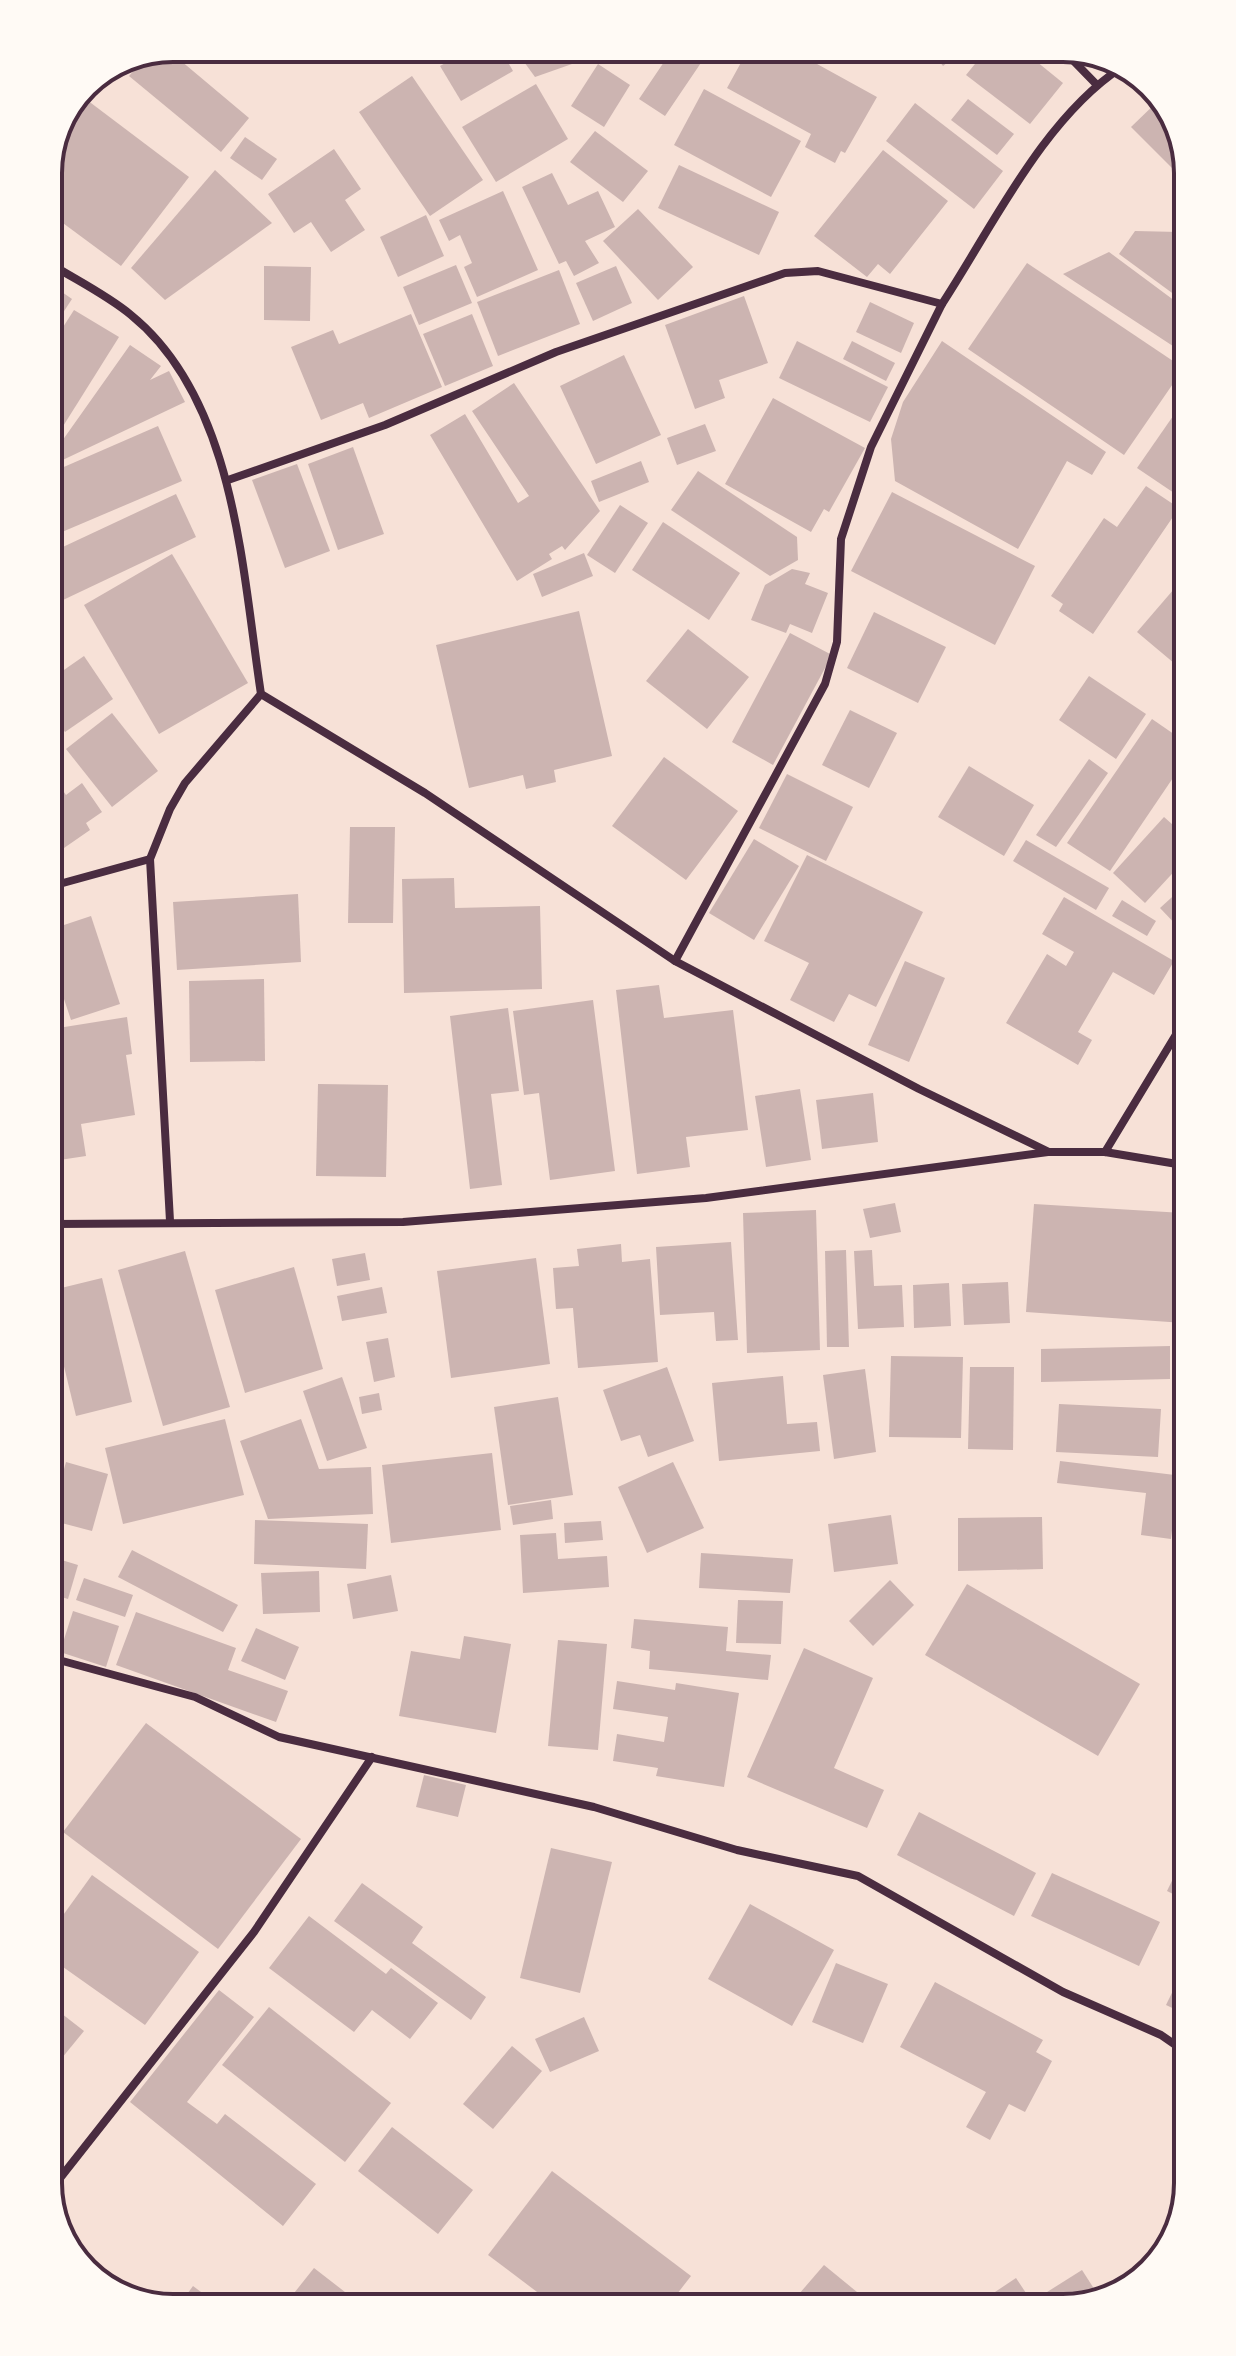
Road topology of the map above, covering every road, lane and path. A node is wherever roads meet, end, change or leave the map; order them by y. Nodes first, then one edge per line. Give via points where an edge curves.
1 (1075, 63) edge
2 (1112, 73) edge
3 (1096, 84) junction
4 (62, 271) edge
5 (942, 304) junction
6 (228, 480) junction
7 (261, 694) junction
8 (150, 859) junction
9 (62, 883) edge
10 (675, 961) junction
11 (1174, 1038) edge
12 (1049, 1152) junction
13 (1105, 1152) junction
14 (1174, 1164) edge
15 (170, 1221) junction
16 (62, 1224) edge
17 (62, 1661) edge
18 (372, 1757) junction
19 (1174, 2044) edge
20 (62, 2176) edge

1 - 3 street
2 - 3 street
3 - 5 street via 1048,138
4 - 6 street via 132,315 166,353 189,386
5 - 6 street via 818,271 785,273 556,352 385,425
5 - 10 street via 871,447 841,539 837,642 825,684
6 - 7 street
7 - 8 street via 185,783
7 - 10 street via 425,793
8 - 9 street
8 - 15 street
10 - 12 street
11 - 13 street
12 - 13 street
12 - 15 street via 706,1198 403,1222
13 - 14 street
15 - 16 street
17 - 18 street via 195,1697 279,1737
18 - 19 street via 594,1807 737,1850 858,1876 1063,1992
18 - 20 street via 254,1932

